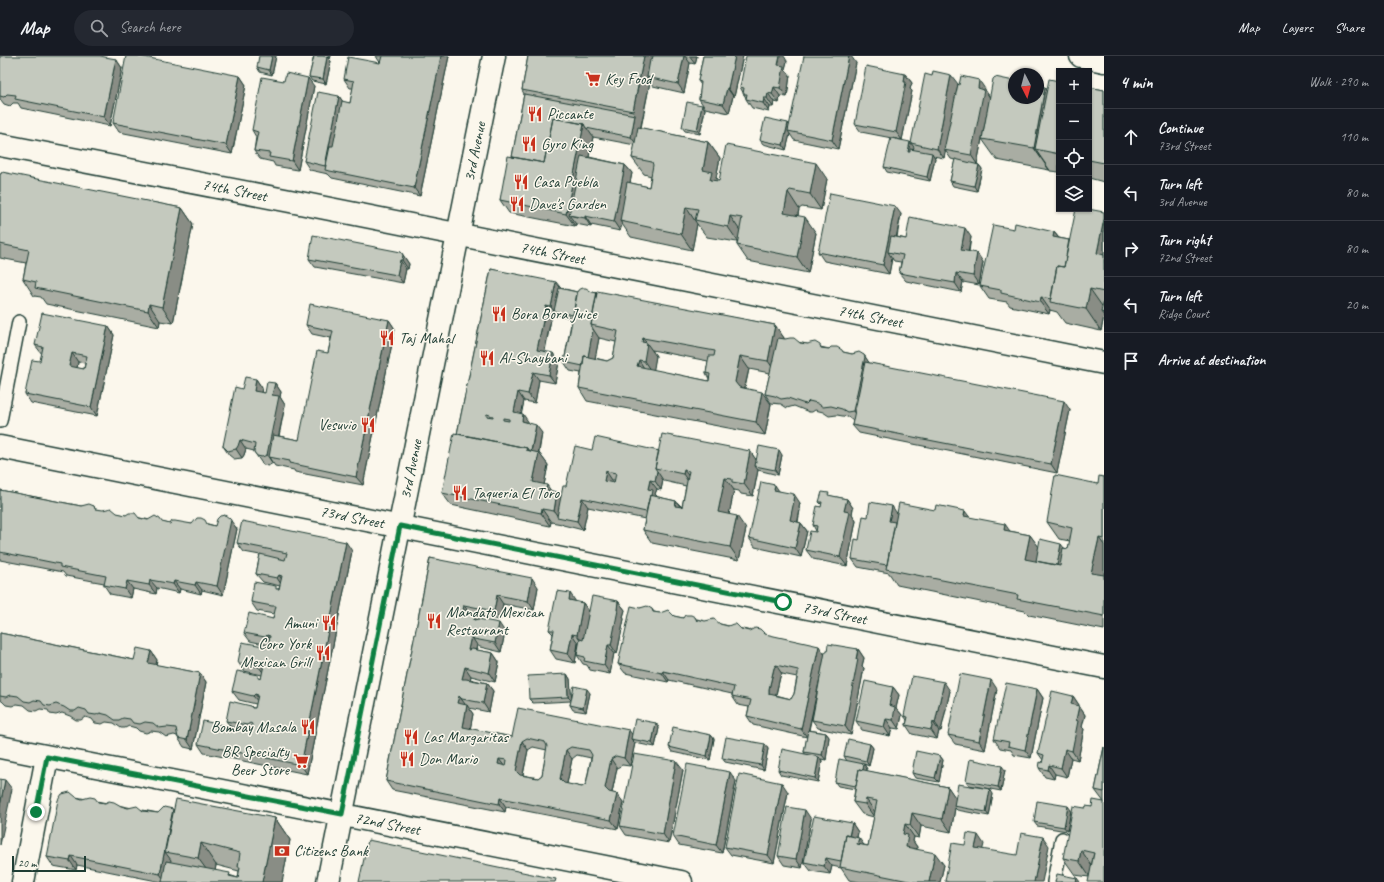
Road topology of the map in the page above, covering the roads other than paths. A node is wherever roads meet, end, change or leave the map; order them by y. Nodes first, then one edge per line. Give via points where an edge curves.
1 (494, 56) edge
2 (1081, 56) edge
3 (1104, 61) edge
4 (0, 145) edge
5 (459, 235) junction
6 (19, 322) dead end
7 (1104, 363) edge
8 (0, 421) edge
9 (0, 447) edge
10 (400, 526) junction
11 (1104, 667) edge
12 (0, 747) edge
13 (47, 757) junction
14 (342, 814) junction
15 (1062, 839) dead end
16 (23, 882) edge
17 (328, 882) edge
18 (681, 882) edge
19 (1054, 882) edge

1 - 5 street, 3rd Avenue
2 - 3 street
4 - 5 street, 74th Street
5 - 7 street, 74th Street
5 - 10 street, 3rd Avenue
6 - 8 lane
9 - 10 street, 73rd Street
10 - 11 street, 73rd Street
10 - 14 street, 3rd Avenue
12 - 13 street, 72nd Street
13 - 14 street, 72nd Street
13 - 16 street
14 - 17 street, 3rd Avenue
14 - 18 street, 72nd Street
15 - 19 lane

